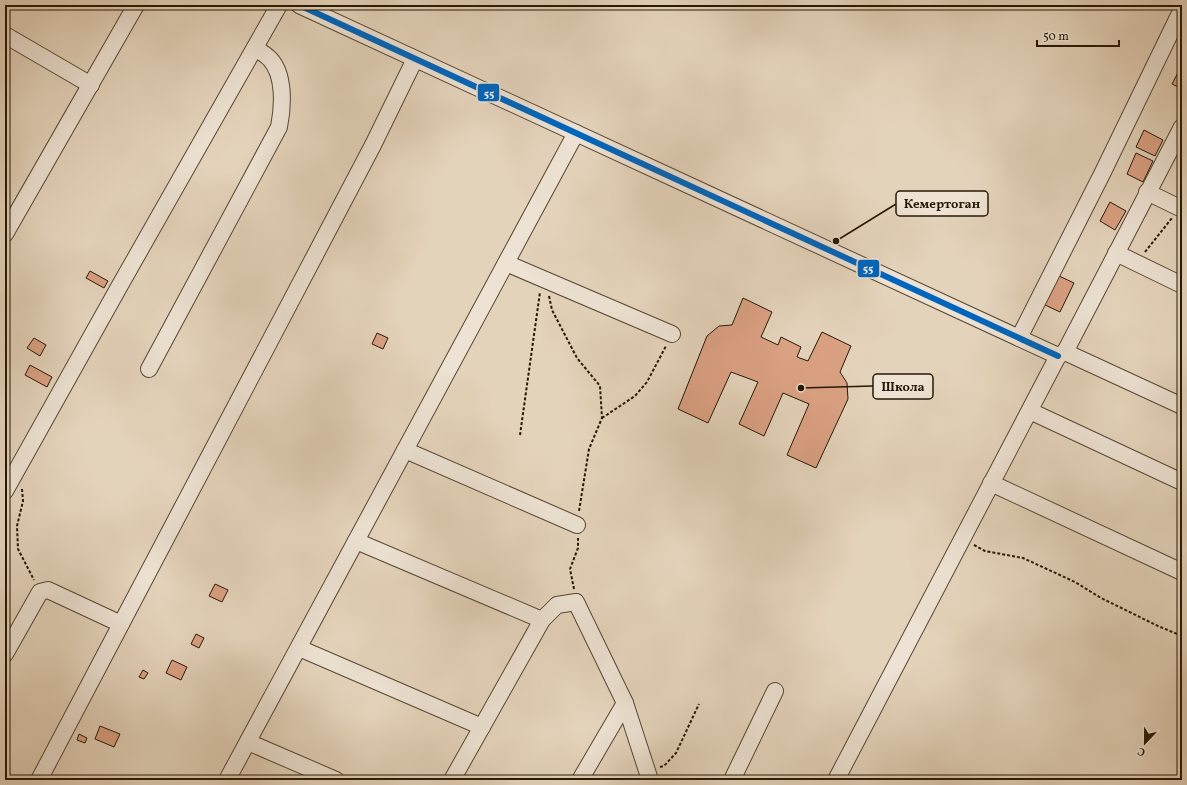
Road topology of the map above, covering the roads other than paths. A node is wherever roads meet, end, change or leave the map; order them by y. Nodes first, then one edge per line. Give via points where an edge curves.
1 (136, 5) edge
2 (279, 5) edge
3 (300, 5) edge
4 (1182, 9) edge
5 (5, 35) edge
6 (255, 48) junction
7 (416, 59) junction
8 (91, 85) junction
9 (1182, 127) edge
10 (576, 134) junction
11 (1147, 192) junction
12 (1181, 208) edge
13 (5, 234) edge
14 (1116, 253) junction
15 (506, 263) junction
16 (1182, 285) edge
17 (672, 334) road end
18 (1019, 338) junction
19 (1062, 354) junction
20 (149, 369) dead end
21 (1182, 406) edge
22 (1030, 411) junction
23 (405, 450) junction
24 (1182, 482) edge
25 (991, 483) junction
26 (9, 484) edge
27 (577, 525) road end
28 (356, 541) junction
29 (1182, 572) edge
30 (542, 620) junction
31 (121, 624) junction
32 (299, 648) junction
33 (5, 654) edge
34 (775, 691) dead end
35 (625, 702) junction
36 (482, 727) junction
37 (248, 742) junction
38 (648, 774) edge
39 (39, 780) edge
40 (227, 780) edge
41 (336, 780) edge
42 (452, 780) edge
43 (580, 780) edge
44 (732, 780) edge
45 (836, 780) edge

1 - 8 street
2 - 6 street
3 - 7 street
4 - 18 street
5 - 8 street
6 - 20 street via 271,60 280,77 282,109 279,127
6 - 26 street
7 - 10 street
7 - 31 street
8 - 13 street
9 - 11 street
10 - 15 street
10 - 18 street
11 - 12 street
11 - 14 street
14 - 16 street
14 - 19 street
15 - 17 street
15 - 23 street
18 - 19 street
19 - 21 street
19 - 22 street
22 - 24 street
22 - 25 street
23 - 27 street
23 - 28 street
25 - 29 street
25 - 45 street
28 - 30 street
28 - 32 street
30 - 35 street via 557,605 576,602
30 - 36 street
31 - 33 street via 48,590 40,592
31 - 39 street
32 - 36 street
32 - 37 street
34 - 44 street
35 - 38 street
35 - 43 street
36 - 42 street
37 - 40 street
37 - 41 street

